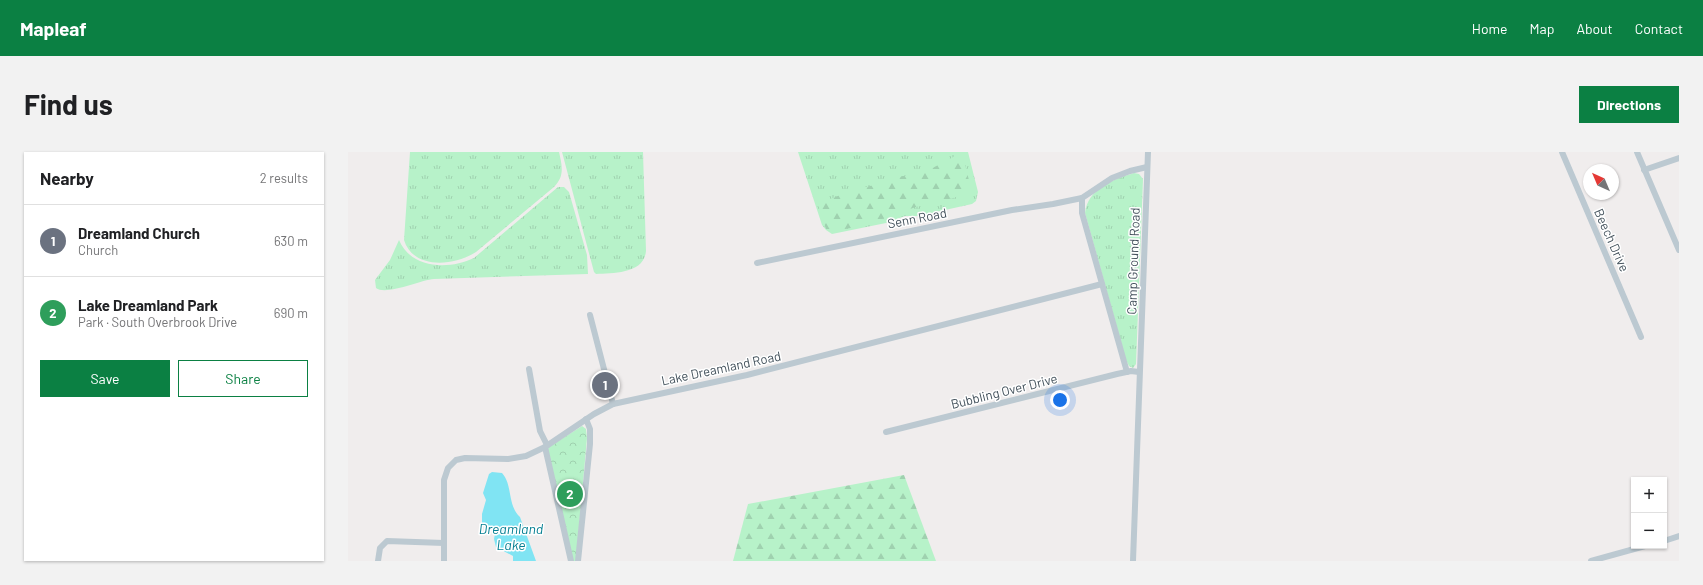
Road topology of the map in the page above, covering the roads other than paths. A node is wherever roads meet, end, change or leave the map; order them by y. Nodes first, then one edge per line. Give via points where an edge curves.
1 (1148, 152) edge
2 (1562, 152) edge
3 (1637, 152) edge
4 (1679, 158) edge
5 (1147, 167) junction
6 (1644, 170) junction
7 (1082, 198) junction
8 (1679, 250) edge
9 (757, 263) dead end
10 (1102, 284) junction
11 (590, 315) dead end
12 (1642, 337) dead end
13 (529, 370) dead end
14 (1127, 372) junction
15 (1139, 372) junction
16 (613, 404) junction
17 (586, 419) junction
18 (886, 432) dead end
19 (546, 446) junction
20 (1679, 536) edge
21 (1667, 539) edge
22 (444, 543) junction
23 (1634, 549) edge
24 (378, 561) edge
25 (444, 561) edge
26 (571, 561) edge
27 (578, 561) edge
28 (1133, 561) edge
29 (1591, 561) edge

1 - 5 street, Camp Ground Road
2 - 12 street, Beech Drive
3 - 6 street
4 - 6 street
5 - 7 street via 1112,178
5 - 15 street, Camp Ground Road
6 - 8 street
7 - 9 street, Senn Road
7 - 10 street, Camp Ground Road via 1082,213
10 - 14 street, Camp Ground Road
10 - 16 street, Lake Dreamland Road via 748,375
11 - 16 street
13 - 19 street via 540,431
14 - 15 street
14 - 18 street, Bubbling Over Drive
15 - 28 street, Camp Ground Road
16 - 17 street, Lake Dreamland Road
17 - 19 street, Lake Dreamland Road
17 - 27 street via 590,429 590,444
19 - 22 street, Lake Dreamland Road via 517,458 465,458 452,463 444,480
19 - 26 street
20 - 21 street
22 - 24 street via 387,541 380,548
22 - 25 street, Lake Dreamland Road
23 - 29 street

